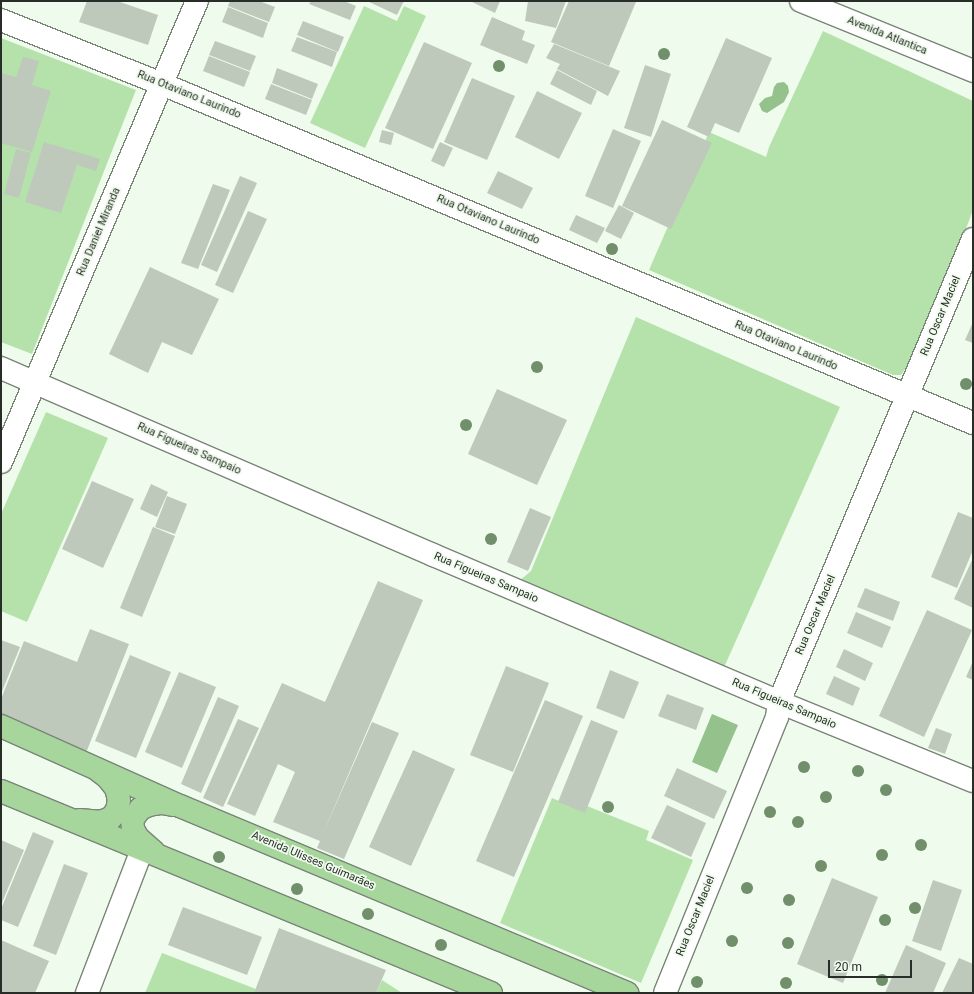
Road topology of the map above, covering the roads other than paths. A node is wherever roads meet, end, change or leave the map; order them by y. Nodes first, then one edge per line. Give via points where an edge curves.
1 (196, 1) edge
2 (801, 1) edge
3 (1, 20) edge
4 (973, 71) edge
5 (162, 84) junction
6 (973, 239) edge
7 (1, 368) edge
8 (36, 382) junction
9 (907, 396) junction
10 (973, 424) edge
11 (1, 462) edge
12 (779, 702) junction
13 (1, 726) edge
14 (88, 764) junction
15 (973, 781) edge
16 (1, 791) edge
17 (180, 806) junction
18 (56, 814) junction
19 (152, 854) junction
20 (86, 993) edge
21 (491, 993) edge
22 (627, 993) edge
23 (664, 993) edge

1 - 5 street, Rua Daniel Miranda
2 - 4 street, Avenida Atlantica
3 - 5 street, Rua Otaviano Laurindo
5 - 8 street, Rua Daniel Miranda
5 - 9 street, Rua Otaviano Laurindo
6 - 9 street, Rua Oscar Maciel
7 - 8 street, Rua Figueiras Sampaio
8 - 11 street, Rua Daniel Miranda
8 - 12 street, Rua Figueiras Sampaio via 433,556
9 - 10 street, Rua Otaviano Laurindo
9 - 12 street, Rua Oscar Maciel
12 - 15 street, Rua Figueiras Sampaio
12 - 23 street, Rua Oscar Maciel via 777,717
13 - 14 main road, Avenida Ulisses Guimarães
14 - 17 main road, Avenida Ulisses Guimarães
14 - 18 main road via 107,777 116,788 120,800 117,810 111,818 100,822 84,822
16 - 18 main road
17 - 19 main road via 162,803 149,805 140,809 132,820 138,838
17 - 22 main road, Avenida Ulisses Guimarães
18 - 19 main road
19 - 20 street
19 - 21 main road

